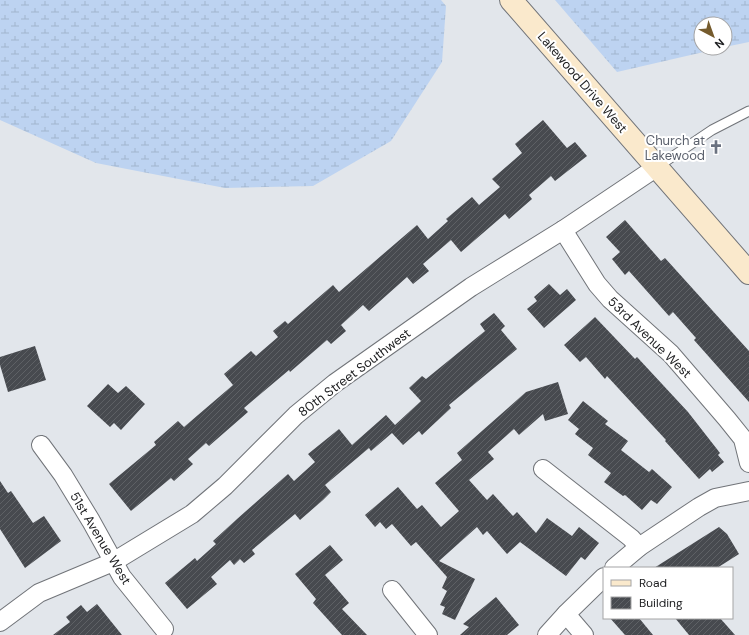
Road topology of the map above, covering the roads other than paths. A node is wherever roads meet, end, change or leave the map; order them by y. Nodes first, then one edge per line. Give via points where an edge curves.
1 (511, 0) edge
2 (749, 111) edge
3 (657, 167) junction
4 (563, 230) junction
5 (749, 273) edge
6 (41, 445) dead end
7 (749, 463) edge
8 (543, 469) dead end
9 (749, 491) edge
10 (639, 547) junction
11 (113, 562) junction
12 (615, 567) edge
13 (603, 579) edge
14 (392, 590) dead end
15 (566, 614) junction
16 (0, 622) edge
17 (164, 630) dead end
18 (428, 635) edge
19 (547, 635) edge
20 (584, 635) edge

1 - 3 main road, Lakewood Drive West
2 - 3 lane via 712,130
3 - 4 street, 80th Street Southwest
3 - 5 main road, Lakewood Drive West
4 - 7 street, 53rd Avenue West via 597,284 610,299 672,354 727,419 742,439
4 - 11 street, 80th Street Southwest via 471,287 335,383 296,415 192,514
6 - 11 street, 51st Avenue West via 67,481
8 - 10 street
9 - 10 street via 715,498
10 - 12 street
11 - 16 street, 80th Street Southwest via 39,593
11 - 17 street, 51st Avenue West
13 - 15 street
14 - 18 street
15 - 19 street
15 - 20 street

